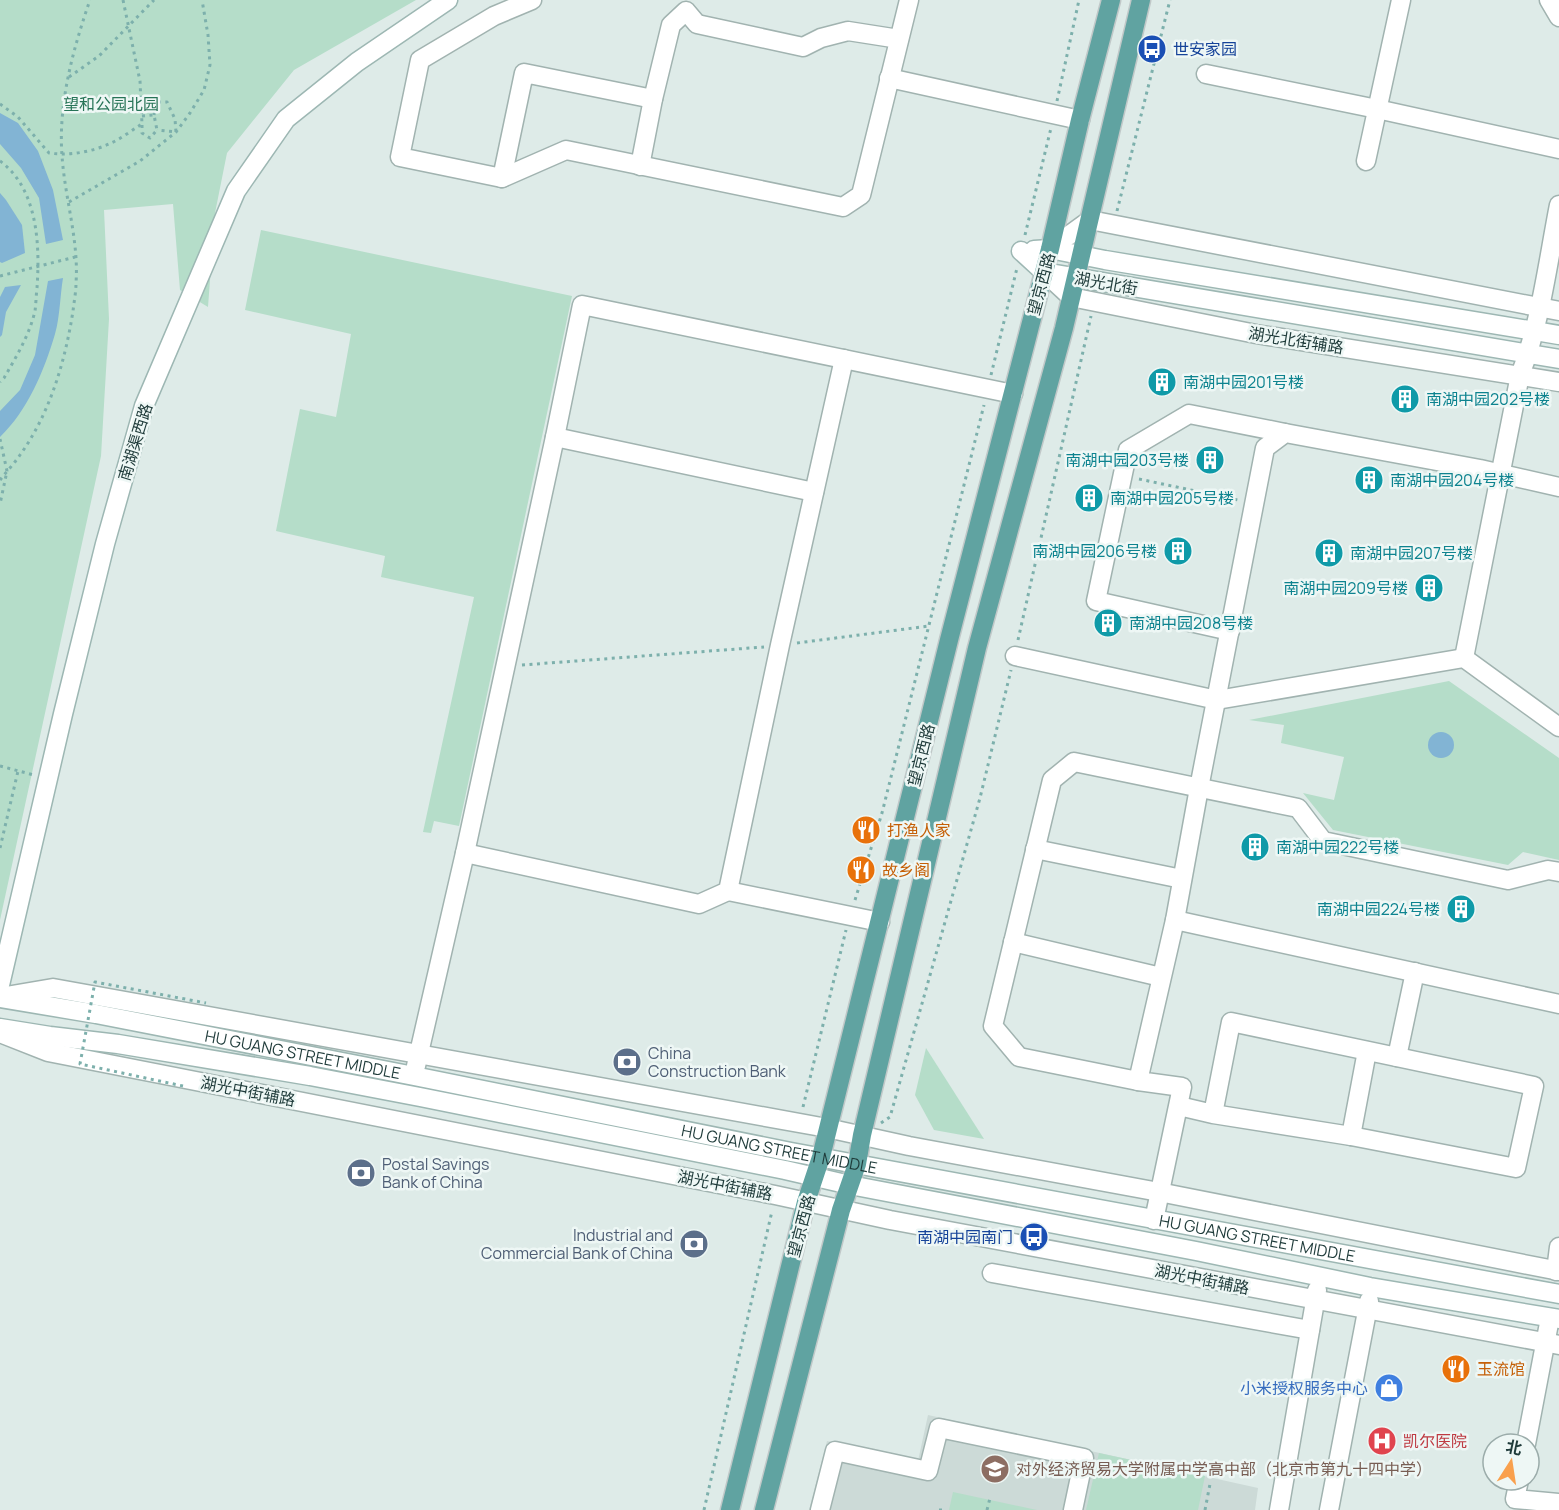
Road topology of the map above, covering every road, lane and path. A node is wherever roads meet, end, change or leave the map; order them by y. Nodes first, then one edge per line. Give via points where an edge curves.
1 (90, 0) edge
2 (123, 0) edge
3 (154, 0) edge
4 (202, 0) edge
5 (448, 0) edge
6 (532, 0) edge
7 (909, 0) edge
8 (1079, 0) edge
9 (1111, 0) edge
10 (1141, 0) edge
11 (1170, 0) edge
12 (1401, 0) edge
13 (1549, 0) edge
14 (686, 5) edge
15 (1559, 17) edge
16 (129, 26) junction
17 (899, 39) junction
18 (1206, 74) dead end
19 (68, 78) junction
20 (889, 78) junction
21 (653, 99) junction
22 (0, 104) edge
23 (1377, 109) junction
24 (1054, 114) junction
25 (154, 115) junction
26 (142, 116) junction
27 (1080, 120) junction
28 (142, 124) junction
29 (157, 130) junction
30 (176, 132) junction
31 (1559, 150) edge
32 (62, 155) junction
33 (1366, 160) dead end
34 (0, 161) edge
35 (640, 166) junction
36 (502, 178) junction
37 (69, 202) junction
38 (1559, 205) edge
39 (1090, 220) junction
40 (1114, 225) junction
41 (1050, 249) junction
42 (1021, 251) junction
43 (1081, 256) junction
44 (75, 257) junction
45 (39, 266) junction
46 (1044, 272) junction
47 (0, 276) edge
48 (1076, 278) junction
49 (1071, 297) junction
50 (1094, 302) junction
51 (1539, 307) junction
52 (1559, 311) edge
53 (1534, 331) junction
54 (1559, 335) edge
55 (1528, 354) junction
56 (844, 359) junction
57 (1559, 359) edge
58 (1520, 375) junction
59 (0, 382) edge
60 (1559, 382) edge
61 (988, 388) junction
62 (1013, 394) junction
63 (1285, 433) junction
64 (555, 437) junction
65 (0, 439) edge
66 (7, 471) junction
67 (0, 472) edge
68 (1501, 474) junction
69 (1123, 475) junction
70 (0, 480) edge
71 (1559, 487) edge
72 (814, 492) junction
73 (1254, 503) junction
74 (0, 504) edge
75 (929, 626) junction
76 (1230, 631) junction
77 (780, 645) junction
78 (1015, 656) junction
79 (1464, 658) junction
80 (505, 666) junction
81 (1217, 700) junction
82 (1559, 727) edge
83 (0, 766) edge
84 (18, 771) junction
85 (47, 779) junction
86 (1199, 788) junction
87 (0, 848) edge
88 (1035, 849) junction
89 (465, 853) junction
90 (1559, 872) edge
91 (1182, 879) junction
92 (728, 891) junction
93 (850, 916) junction
94 (1175, 920) junction
95 (880, 922) junction
96 (1013, 942) junction
97 (1415, 972) junction
98 (1161, 977) junction
99 (0, 985) edge
100 (0, 998) edge
101 (206, 1003) dead end
102 (1559, 1004) edge
103 (0, 1028) edge
104 (0, 1033) edge
105 (1367, 1051) junction
106 (419, 1055) junction
107 (1397, 1057) junction
108 (414, 1076) junction
109 (1138, 1081) junction
110 (183, 1086) dead end
111 (1179, 1106) junction
112 (1214, 1114) junction
113 (799, 1123) junction
114 (827, 1128) junction
115 (862, 1135) junction
116 (1351, 1136) junction
117 (821, 1157) junction
118 (857, 1164) junction
119 (814, 1178) junction
120 (850, 1185) junction
121 (1159, 1192) junction
122 (775, 1195) junction
123 (806, 1202) junction
124 (841, 1210) junction
125 (1154, 1220) junction
126 (1559, 1247) edge
127 (1196, 1251) junction
128 (1558, 1271) edge
129 (992, 1273) dead end
130 (1191, 1276) junction
131 (1320, 1277) junction
132 (1370, 1287) junction
133 (1559, 1294) edge
134 (1315, 1300) junction
135 (1368, 1310) junction
136 (1555, 1319) edge
137 (1310, 1330) junction
138 (1552, 1344) edge
139 (1529, 1432) edge
140 (1210, 1484) dead end
141 (1516, 1492) edge
142 (990, 1498) dead end
143 (1559, 1503) edge
144 (704, 1510) edge
145 (730, 1510) edge
146 (764, 1510) edge
147 (820, 1510) edge
148 (987, 1510) edge
149 (1073, 1510) edge
150 (1205, 1510) edge
151 (1279, 1510) edge
152 (1329, 1510) edge

1 - 19 path
2 - 16 path
3 - 16 path
4 - 30 path via 210,65 204,90
5 - 85 street, 南湖渠西路 via 352,57 286,119 236,192 144,406 105,544
6 - 36 street via 494,16 420,60 400,157
7 - 17 street
8 - 24 path
9 - 27 main road, 望京西路
10 - 39 main road, 望京西路
11 - 40 path
12 - 23 street
13 - 15 street
14 - 17 street via 697,24 803,47 848,31
14 - 21 street via 671,25
16 - 19 path via 99,56
16 - 26 path via 140,81
17 - 20 street
18 - 23 street
19 - 32 path
20 - 24 street
20 - 35 street via 861,195 843,207
21 - 35 street
21 - 36 street via 524,73
22 - 32 path via 18,117 49,153
23 - 31 street
23 - 33 street
24 - 27 street
24 - 42 path
25 - 26 path
25 - 29 path
25 - 30 path via 156,102 167,102 175,118
26 - 28 path
27 - 41 main road, 望京西路
28 - 29 path via 142,133 150,138
28 - 32 path via 110,144
29 - 30 path
30 - 37 path via 140,161
32 - 37 path
34 - 45 path via 10,168 25,194 37,228
35 - 36 street via 566,150
37 - 44 path
38 - 51 street
39 - 40 street
39 - 41 street
39 - 43 main road, 望京西路
40 - 51 street
41 - 42 street, 湖光北街
41 - 43 street, 湖光北街
41 - 46 main road, 望京西路
42 - 46 street
42 - 61 path
43 - 48 main road, 望京西路
43 - 53 street, 湖光北街
44 - 45 path
44 - 66 path via 77,283 56,384 39,425
45 - 47 path
45 - 59 path via 35,311 24,342
46 - 48 street, 湖光北街
46 - 49 street
46 - 62 main road, 望京西路
48 - 49 main road, 望京西路
48 - 55 street, 湖光北街
49 - 50 street, 湖光北街辅路
49 - 115 main road, 望京西路 via 977,648
50 - 58 street, 湖光北街辅路 via 1256,334
50 - 78 path
51 - 52 street
51 - 53 street
53 - 54 street, 湖光北街
53 - 55 street
55 - 57 street, 湖光北街
55 - 58 street
56 - 61 street
56 - 64 street via 582,305
56 - 72 street
58 - 60 street, 湖光北街辅路
58 - 68 street
61 - 62 street
61 - 75 path
62 - 95 main road, 望京西路
63 - 68 street
63 - 69 street via 1189,414 1128,450
63 - 73 street via 1265,448
64 - 72 street
64 - 80 street
65 - 66 path
66 - 67 path
66 - 70 path
66 - 74 path
68 - 71 street
68 - 79 street
69 - 73 path
69 - 76 street via 1096,600
72 - 77 street
73 - 76 street
75 - 77 path
75 - 93 path via 882,813
76 - 81 street
77 - 80 path
77 - 92 street
78 - 81 street
78 - 115 path via 980,798 890,1117
79 - 81 street
79 - 82 street
80 - 89 street
81 - 86 street
83 - 84 path
84 - 85 path
84 - 87 path
85 - 99 street, 南湖渠西路
86 - 88 street via 1074,762 1052,780
86 - 90 street via 1298,808 1323,841 1508,880 1548,870
86 - 91 street
88 - 91 street
88 - 96 street
89 - 92 street via 699,904
89 - 106 street
91 - 94 street
92 - 93 street
93 - 95 street
93 - 113 path
94 - 97 street
94 - 98 street
95 - 114 main road, 望京西路
96 - 98 street
96 - 109 street via 993,1026 1019,1057
97 - 102 street
97 - 107 street
98 - 109 street
100 - 106 street via 53,988
100 - 108 street, HU GUANG STREET MIDDLE
101 - 110 path, bridge via 95,982 80,1064
103 - 119 street, HU GUANG STREET MIDDLE via 118,1044 420,1096
104 - 122 street, 湖光中街辅路 via 48,1052
105 - 107 street
105 - 112 street via 1231,1022
105 - 116 street
106 - 108 street
106 - 113 street
107 - 116 street via 1534,1086 1516,1168
108 - 117 street, HU GUANG STREET MIDDLE
109 - 111 street via 1182,1088
111 - 112 street
111 - 121 street
112 - 116 street
113 - 114 street
114 - 115 street
114 - 117 main road, 望京西路
115 - 118 main road, 望京西路
115 - 121 street
117 - 118 street, HU GUANG STREET MIDDLE
117 - 119 main road, 望京西路
118 - 120 main road, 望京西路
118 - 125 street, HU GUANG STREET MIDDLE
119 - 120 street, HU GUANG STREET MIDDLE
119 - 123 main road, 望京西路
120 - 124 main road, 望京西路
120 - 127 street, HU GUANG STREET MIDDLE
121 - 125 street
121 - 128 street
122 - 123 street, 湖光中街辅路
122 - 144 path
123 - 124 street, 湖光中街辅路
123 - 145 main road, 望京西路
124 - 130 street, 湖光中街辅路
124 - 146 main road, 望京西路
125 - 133 street, HU GUANG STREET MIDDLE
126 - 128 street
127 - 130 street
127 - 131 street, HU GUANG STREET MIDDLE
129 - 137 street
130 - 134 street, 湖光中街辅路
131 - 132 street, HU GUANG STREET MIDDLE
131 - 134 street
132 - 135 street
132 - 136 street, HU GUANG STREET MIDDLE
134 - 135 street, 湖光中街辅路
134 - 137 street
135 - 138 street, 湖光中街辅路
135 - 152 street
136 - 138 street
137 - 151 street
138 - 139 street
140 - 150 path
141 - 143 street via 1515,1499
142 - 148 path
147 - 149 street via 835,1451 928,1471 939,1428 1084,1458

